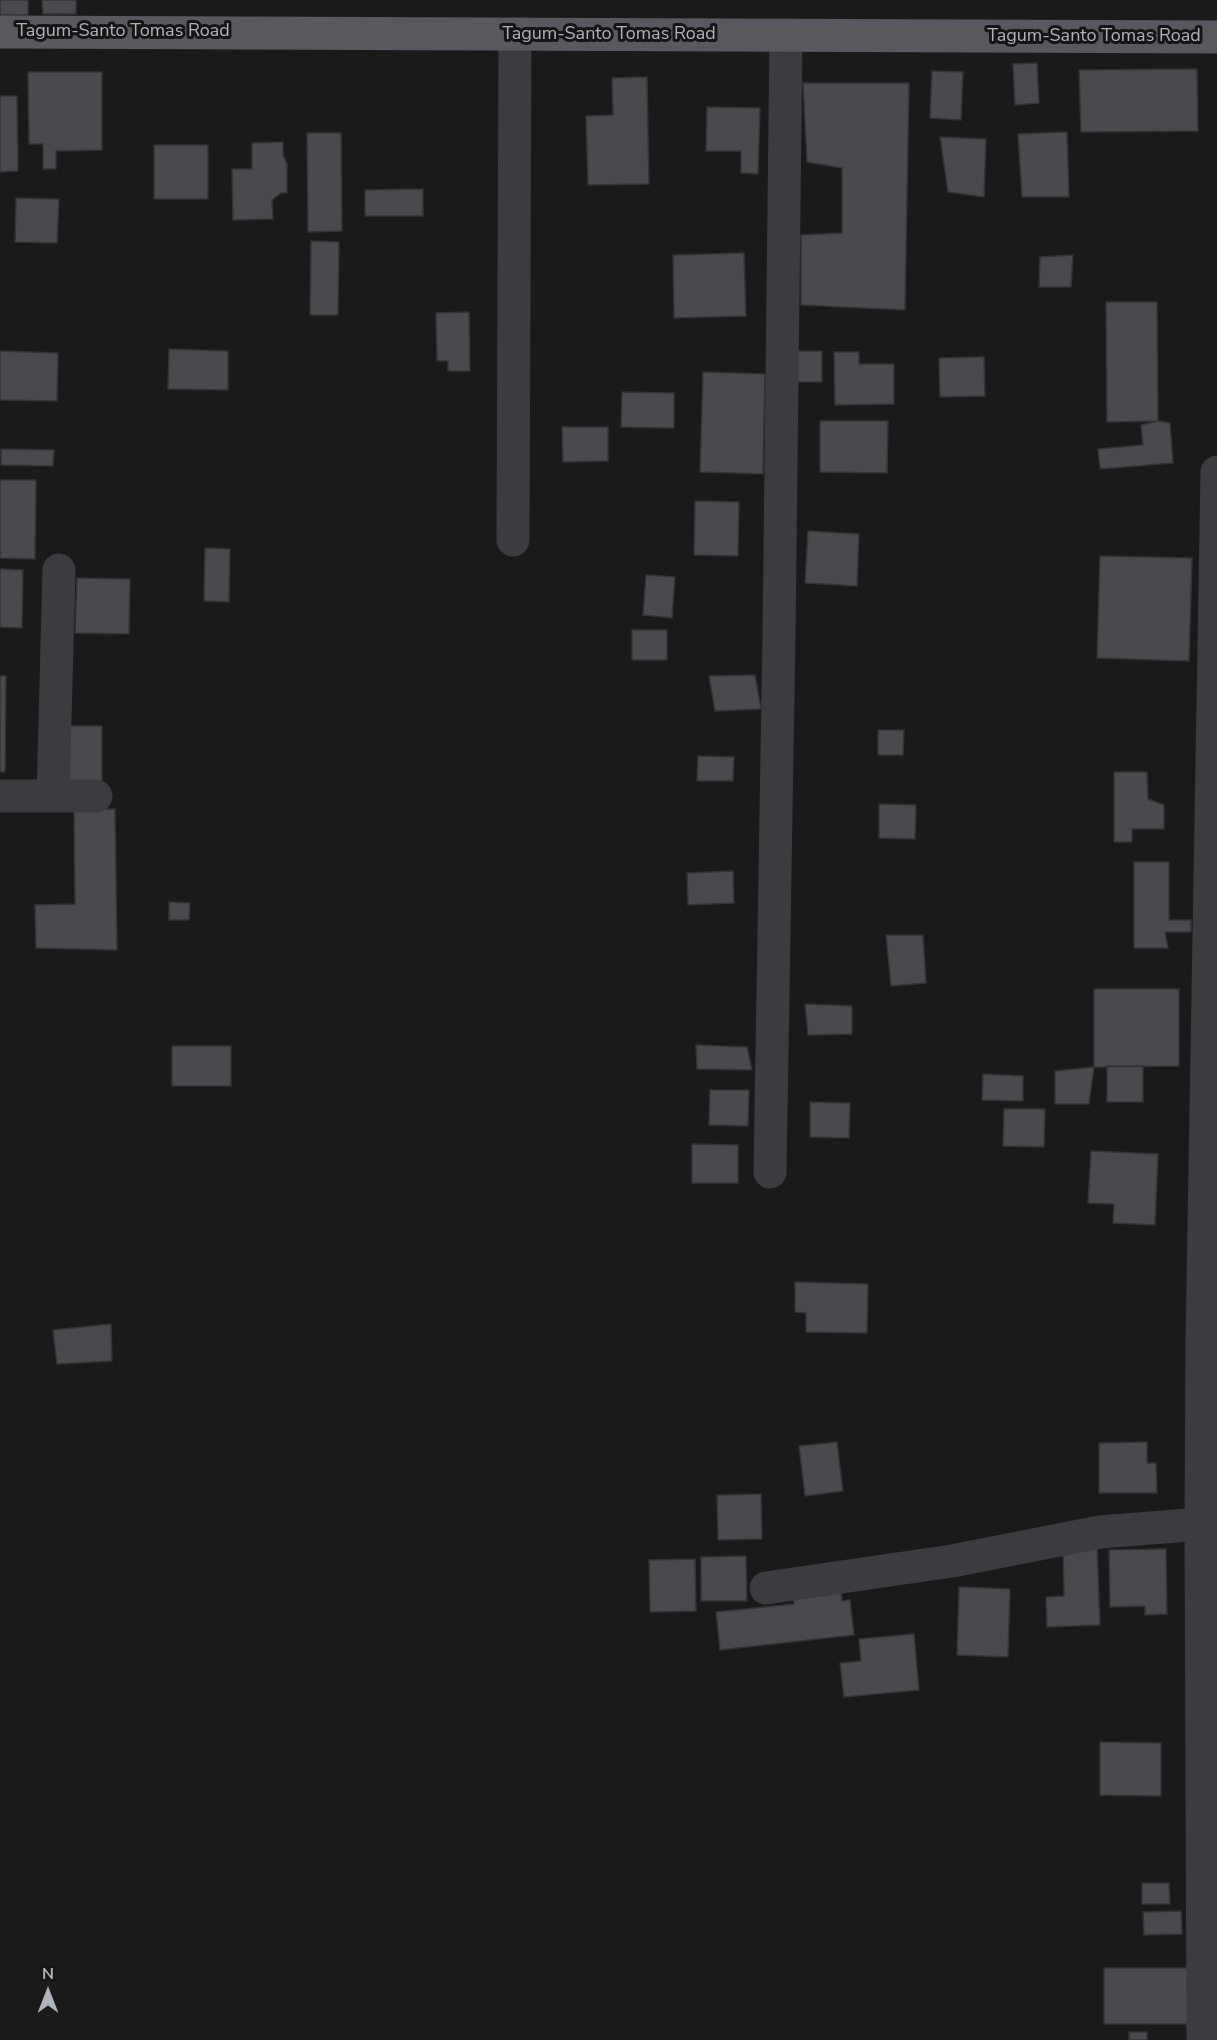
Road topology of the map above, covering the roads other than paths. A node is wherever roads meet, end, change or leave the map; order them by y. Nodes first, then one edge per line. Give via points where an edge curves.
1 (0, 32) edge
2 (515, 34) junction
3 (786, 35) junction
4 (1217, 37) edge
5 (1217, 472) edge
6 (513, 540) dead end
7 (59, 570) dead end
8 (0, 796) edge
9 (53, 796) junction
10 (96, 796) dead end
11 (770, 1172) dead end
12 (1210, 1340) edge
13 (1201, 1524) junction
14 (766, 1588) dead end
15 (1203, 2040) edge

1 - 2 main road, Tagum-Santo Tomas Road
2 - 3 main road, Tagum-Santo Tomas Road
2 - 6 street
3 - 4 main road, Tagum-Santo Tomas Road
3 - 11 street
5 - 12 street
7 - 9 street
8 - 9 street
9 - 10 street
12 - 13 street
13 - 14 street via 1100,1532 952,1561
13 - 15 street

